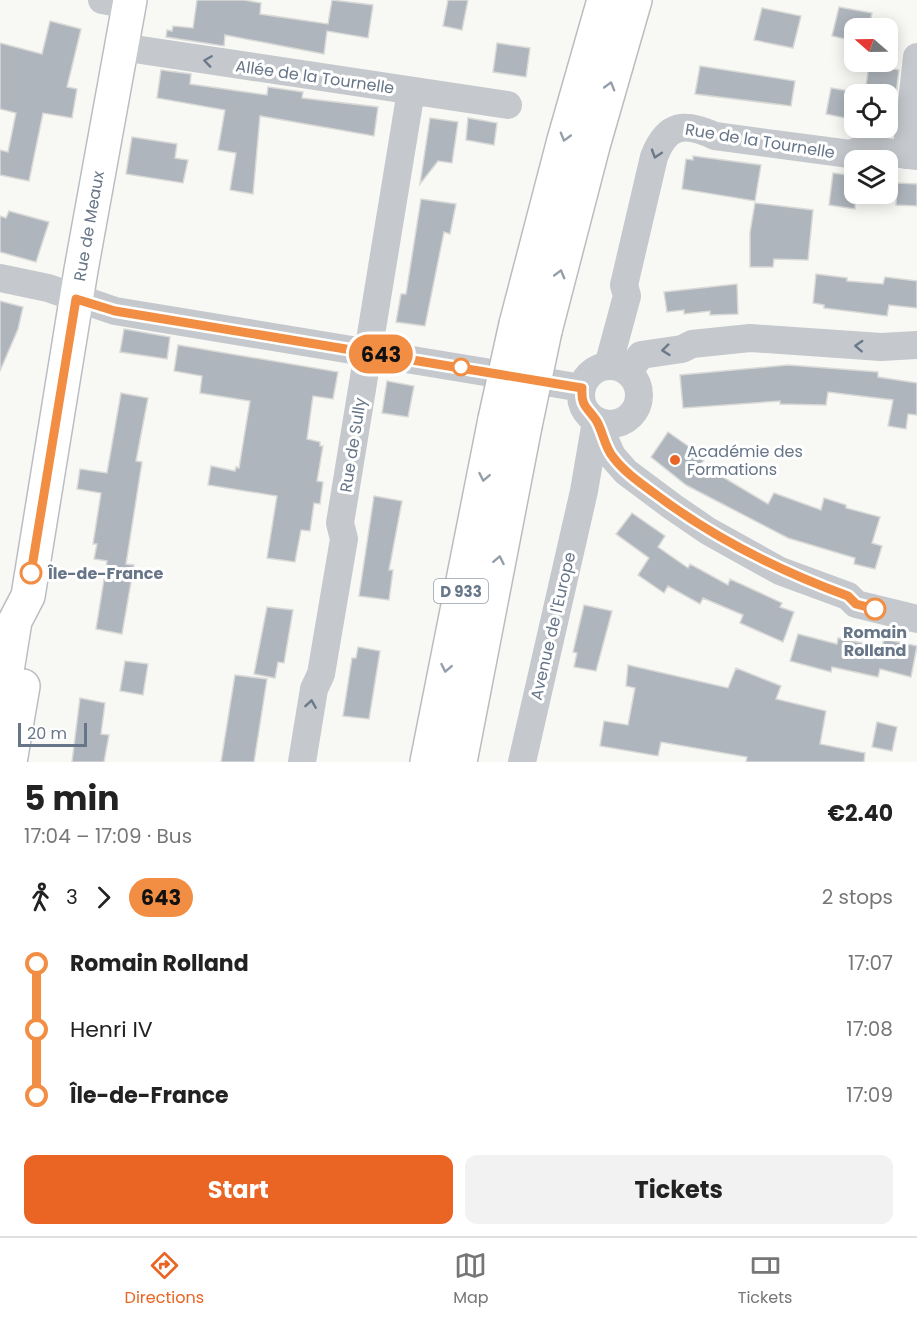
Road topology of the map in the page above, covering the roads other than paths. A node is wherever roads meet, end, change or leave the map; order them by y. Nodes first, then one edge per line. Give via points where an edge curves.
1 (604, 0) edge
2 (635, 0) edge
3 (121, 2) edge
4 (121, 47) junction
5 (917, 57) edge
6 (411, 91) junction
7 (508, 105) dead end
8 (912, 155) edge
9 (0, 278) edge
10 (76, 299) junction
11 (531, 328) junction
12 (917, 345) edge
13 (368, 352) junction
14 (618, 369) junction
15 (582, 388) junction
16 (510, 422) junction
17 (606, 428) junction
18 (626, 472) junction
19 (586, 483) junction
20 (27, 596) junction
21 (917, 619) edge
22 (9, 664) junction
23 (0, 714) edge
24 (0, 762) edge
25 (10, 762) edge
26 (302, 762) edge
27 (427, 762) edge
28 (460, 762) edge
29 (522, 762) edge

1 -> 11 main road, D 933 via 564,140
11 -> 2 main road, D 933 via 593,146
3 - 4 main road, Rue de Meaux
6 -> 4 street, Allée de la Tournelle
4 - 10 main road, Rue de Meaux
5 - 8 street
6 - 7 street, Allée de la Tournelle
6 - 13 street, Rue de Sully
8 -> 14 street, Rue de la Tournelle via 863,149 850,154 715,136 682,127 668,131 654,157 624,285 627,296
9 - 10 street via 48,288
10 - 13 street via 115,311
10 - 20 main road, Rue de Meaux
11 - 16 main road, D 933, bridge
12 -> 14 street via 881,347 750,338 692,344 641,355
13 - 15 street
26 -> 13 street, Rue de Sully via 344,539 340,523
14 - 15 street via 590,375
14 - 17 street via 637,384 639,400 635,411
15 - 17 street via 586,411
16 -> 27 main road, D 933
28 -> 16 main road, D 933
17 - 18 street
17 - 19 street, Avenue de l'Europe
18 - 19 street
18 - 21 street via 708,531 780,571 848,596 856,604
19 - 29 street, Avenue de l'Europe
20 - 22 main road, Rue de Meaux via 15,621
20 - 25 main road, Rue de Meaux via 33,623
22 - 23 main road, Rue de Meaux
22 - 24 main road via 14,682

